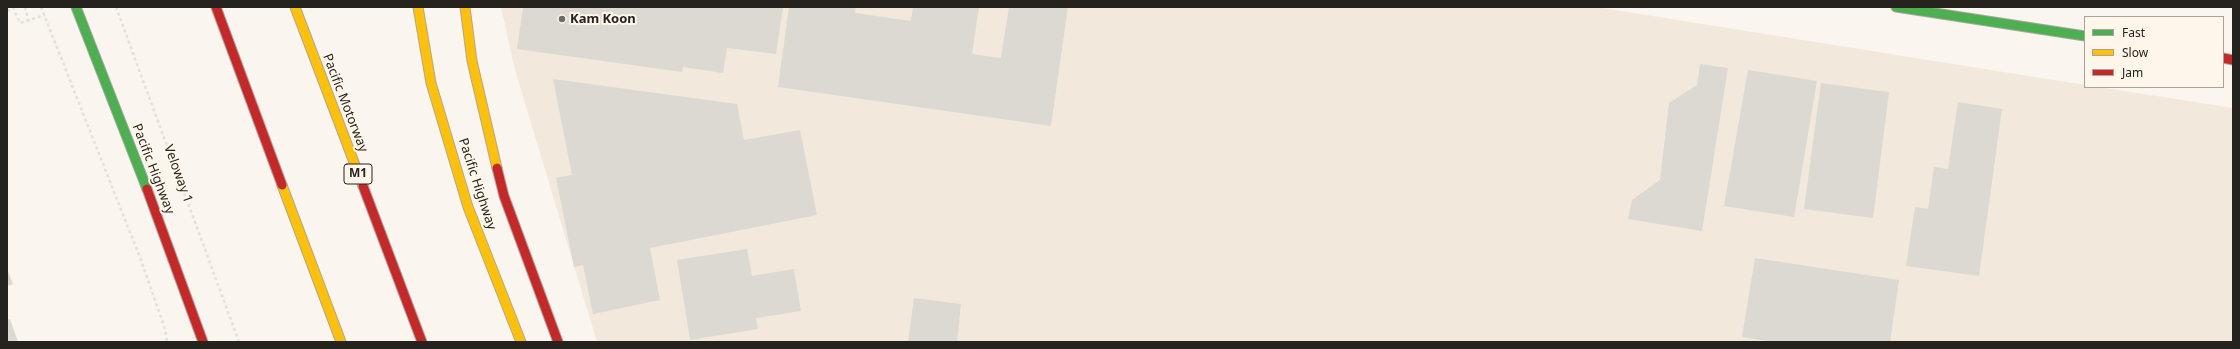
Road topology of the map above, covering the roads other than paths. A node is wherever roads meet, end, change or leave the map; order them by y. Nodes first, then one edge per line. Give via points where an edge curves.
1 (76, 7) edge
2 (216, 7) edge
3 (295, 7) edge
4 (418, 7) edge
5 (465, 7) edge
6 (1896, 7) edge
7 (2084, 36) edge
8 (203, 342) edge
9 (341, 342) edge
10 (422, 342) edge
11 (521, 342) edge
12 (558, 342) edge

1 - 8 main road, Pacific Highway via 170,249
2 - 9 main road
3 - 10 main road, Pacific Motorway / M1
4 - 11 main road, Pacific Highway via 431,83 468,207
5 - 12 main road, Pacific Highway via 472,61 504,196
6 - 7 main road

